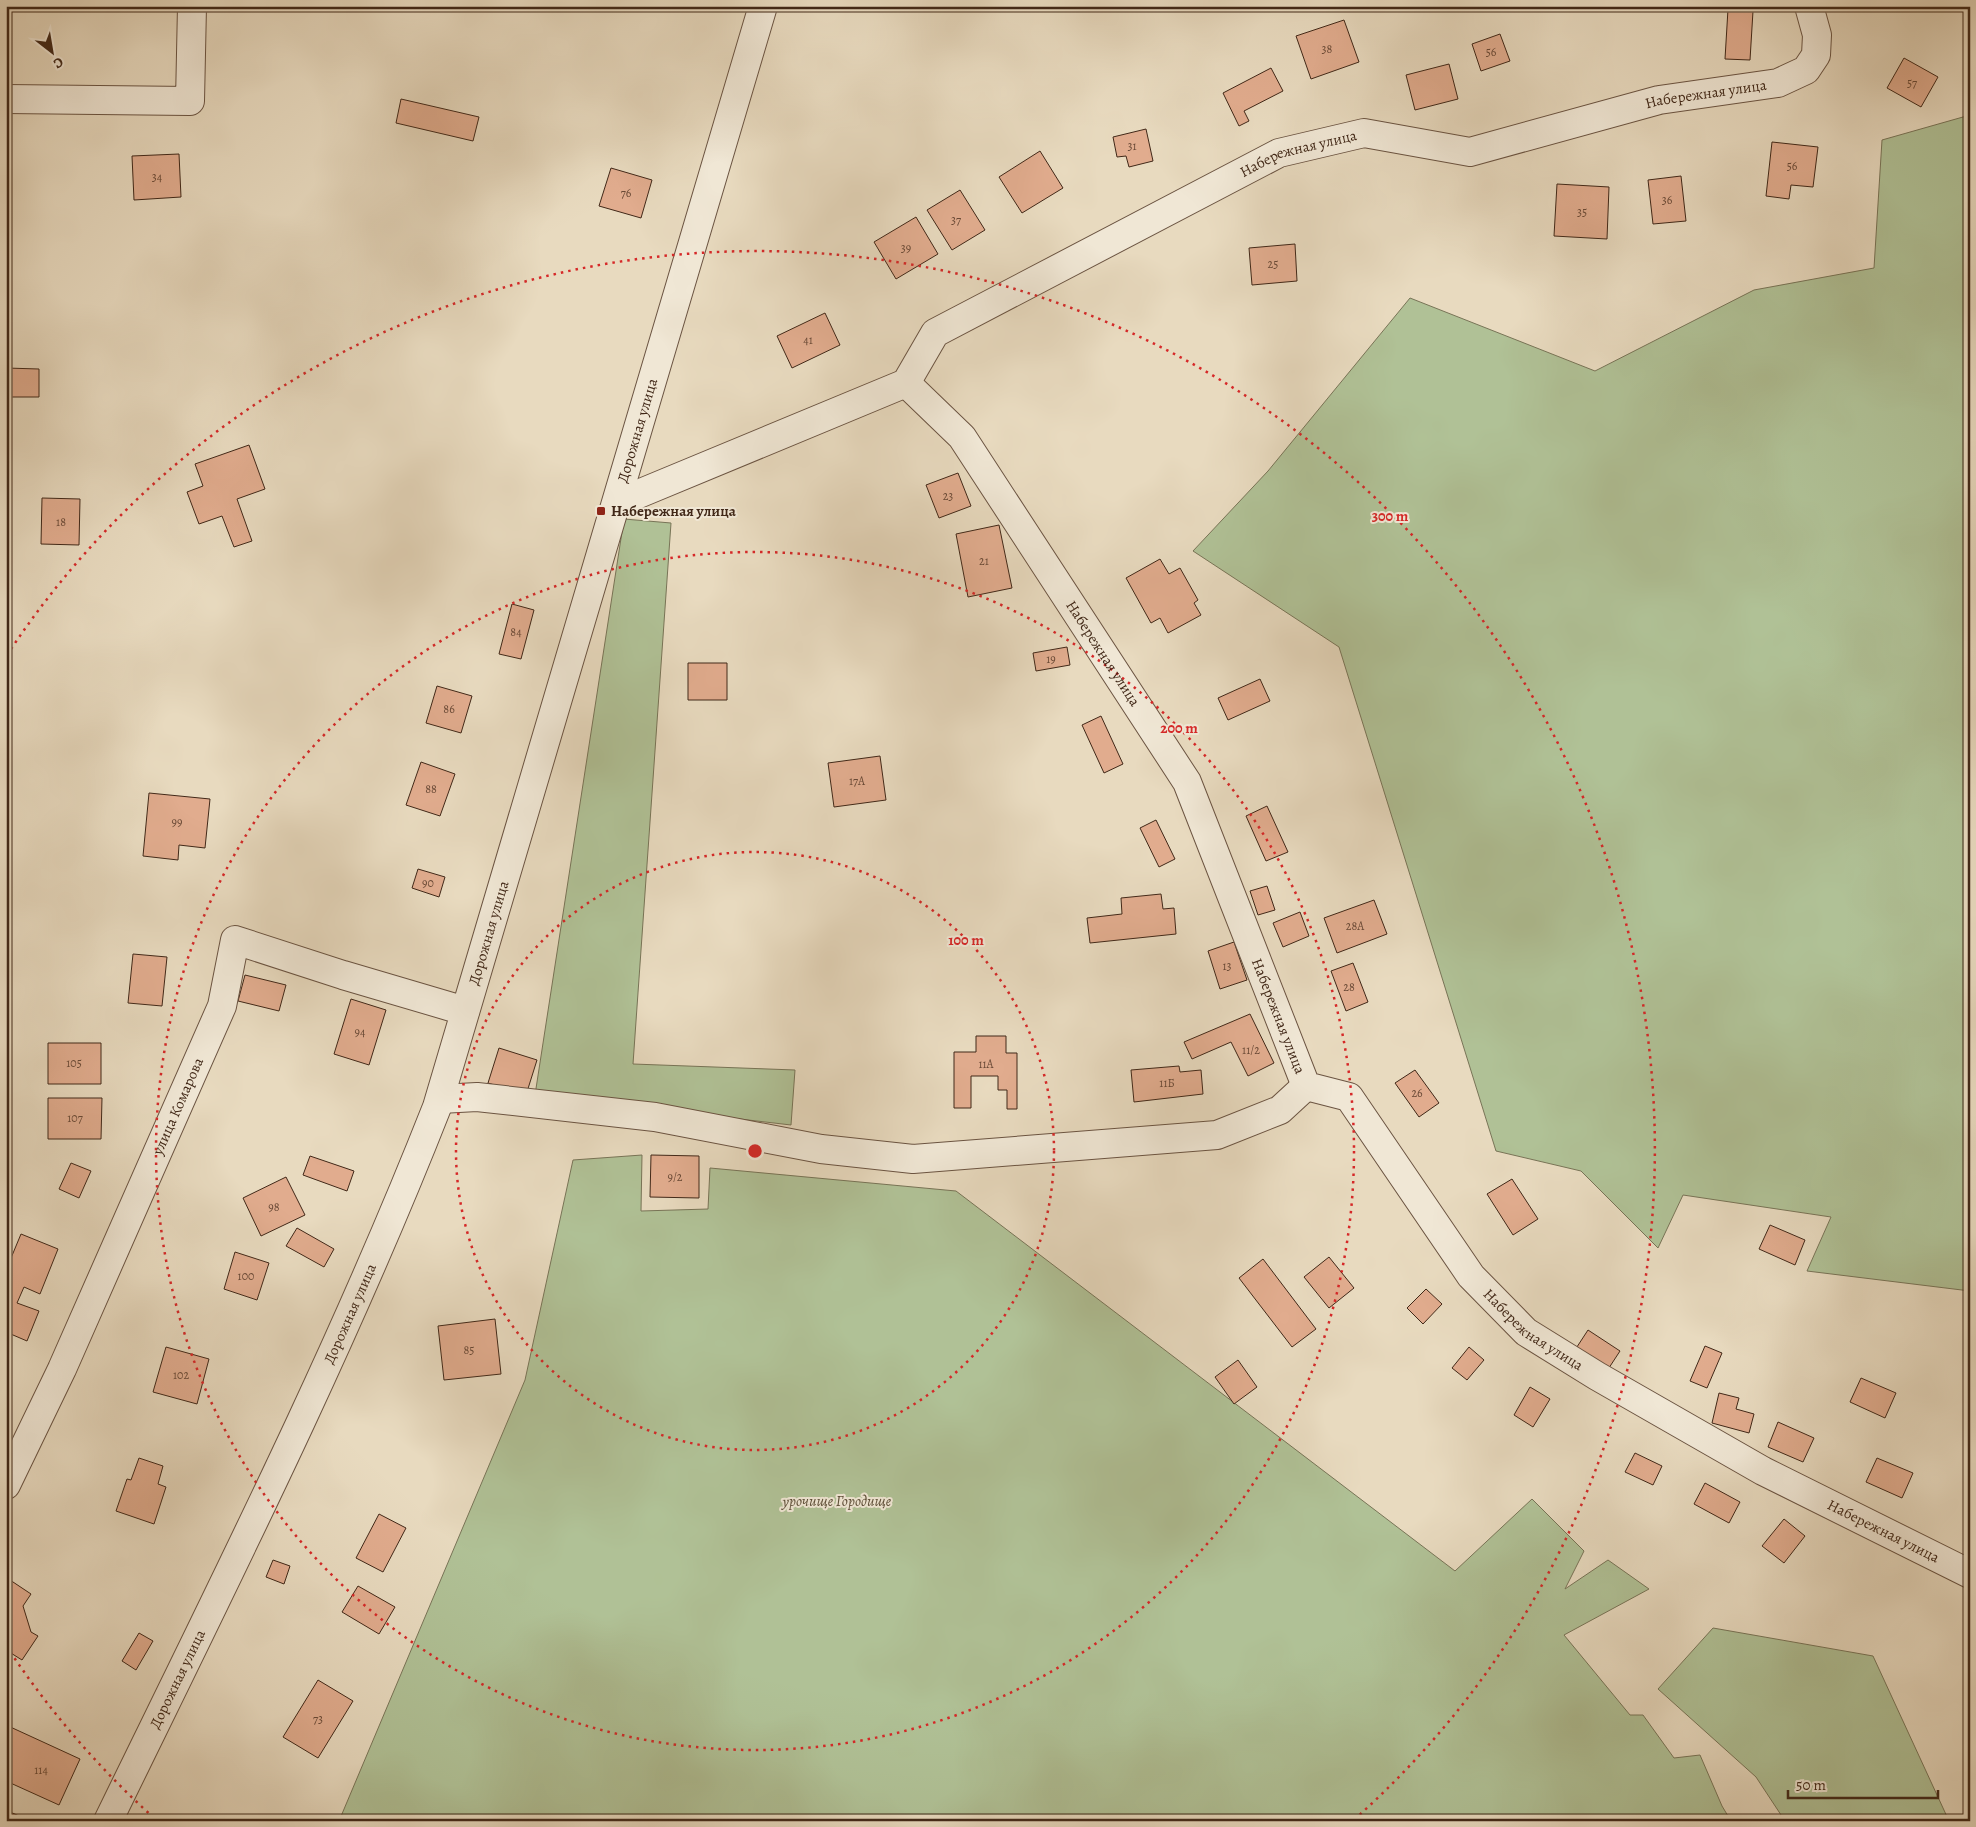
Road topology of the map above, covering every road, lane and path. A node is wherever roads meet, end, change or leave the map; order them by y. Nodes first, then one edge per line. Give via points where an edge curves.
1 (192, 6) edge
2 (763, 6) edge
3 (1809, 6) edge
4 (6, 99) edge
5 (906, 383) junction
6 (616, 505) junction
7 (465, 1011) junction
8 (1306, 1086) junction
9 (440, 1099) junction
10 (6, 1485) edge
11 (1970, 1574) edge
12 (108, 1821) edge

1 - 4 street via 190,101
2 - 6 street, Дорожная улица
3 - 5 street, Набережная улица via 1817,35 1816,55 1806,70 1778,82 1659,100 1470,152 1364,133 1279,153 935,333
5 - 6 street
5 - 8 street, Набережная улица via 962,437 1187,782
6 - 7 street, Дорожная улица
7 - 9 street, Дорожная улица
7 - 10 street, улица Комарова via 235,940 222,1006 62,1369
8 - 9 street via 1280,1110 1217,1135 913,1159 822,1149 655,1117 477,1098
8 - 11 street, Набережная улица via 1350,1097 1472,1276 1526,1332 1763,1471
9 - 12 street, Дорожная улица via 328,1364

